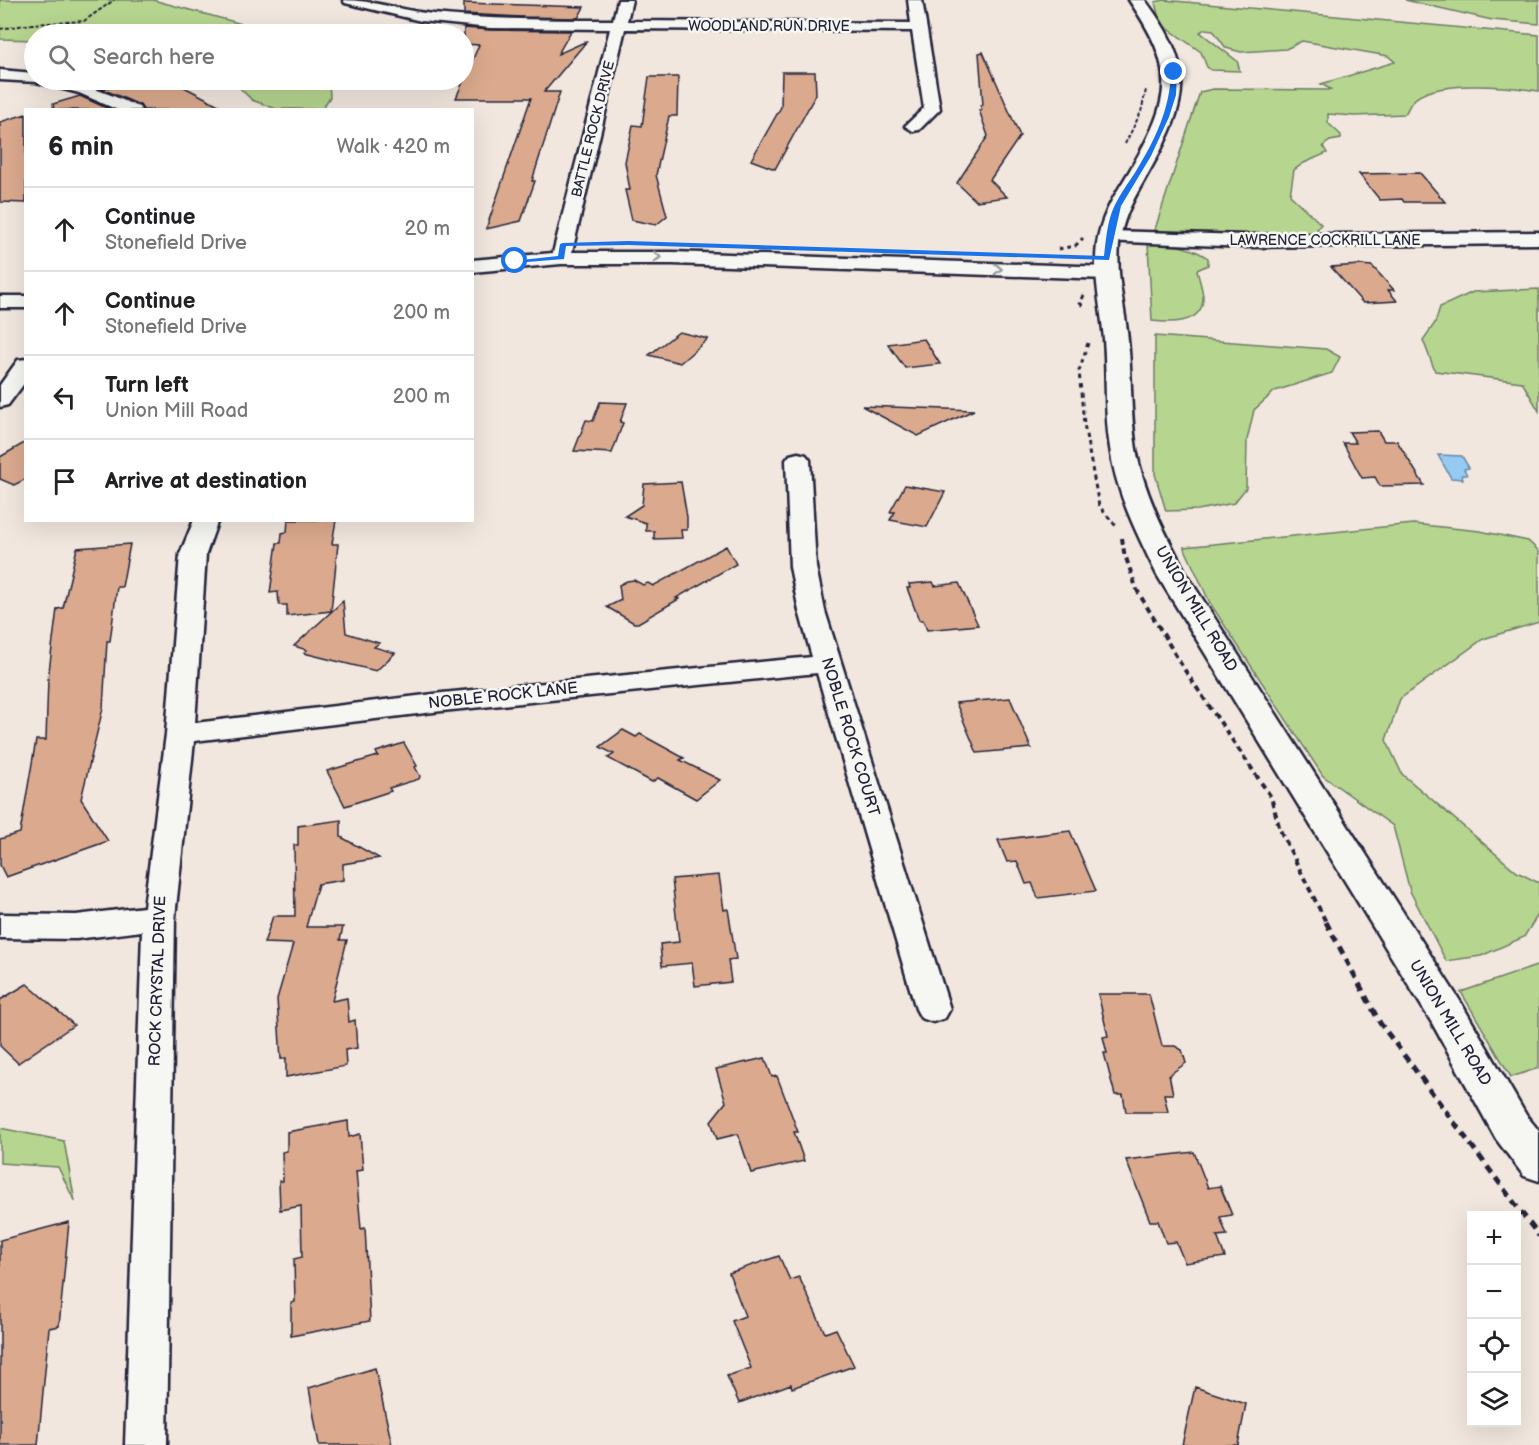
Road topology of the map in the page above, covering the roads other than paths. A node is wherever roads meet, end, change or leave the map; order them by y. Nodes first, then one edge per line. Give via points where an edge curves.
1 (350, 0) edge
2 (625, 0) edge
3 (915, 0) edge
4 (1137, 0) edge
5 (619, 25) junction
6 (919, 27) junction
7 (0, 75) edge
8 (24, 77) edge
9 (89, 90) edge
10 (130, 108) edge
11 (913, 126) dead end
12 (1539, 238) edge
13 (562, 251) junction
14 (474, 252) edge
15 (1108, 256) junction
16 (474, 266) edge
17 (0, 302) edge
18 (24, 302) edge
19 (24, 368) edge
20 (0, 400) edge
21 (798, 460) dead end
22 (205, 522) edge
23 (827, 664) junction
24 (180, 734) junction
25 (159, 917) junction
26 (0, 926) edge
27 (933, 1009) dead end
28 (1539, 1163) edge
29 (146, 1445) edge

1 - 5 street, WOODLAND RUN DRIVE via 421,17 474,23
2 - 5 street, BATTLE ROCK DRIVE
3 - 6 street
4 - 15 street, UNION MILL ROAD via 1164,43 1175,85 1148,156 1118,206
5 - 6 street, WOODLAND RUN DRIVE
5 - 13 street, BATTLE ROCK DRIVE
6 - 11 street via 932,109
7 - 8 street
9 - 10 street
12 - 15 street, LAWRENCE COCKRILL LANE via 1256,241
13 - 14 street
13 - 15 street, LAWRENCE COCKRILL LANE via 683,258
13 - 16 street
15 - 28 street, UNION MILL ROAD via 1123,448 1145,521 1172,575 1446,1012 1511,1127
17 - 18 street
19 - 20 street
21 - 23 street, NOBLE ROCK COURT via 803,567
22 - 24 street, ROCK CRYSTAL DRIVE via 193,554
23 - 24 street, NOBLE ROCK LANE via 442,702
23 - 27 street, NOBLE ROCK COURT
24 - 25 street, ROCK CRYSTAL DRIVE
25 - 26 street via 76,927
25 - 29 street, ROCK CRYSTAL DRIVE

